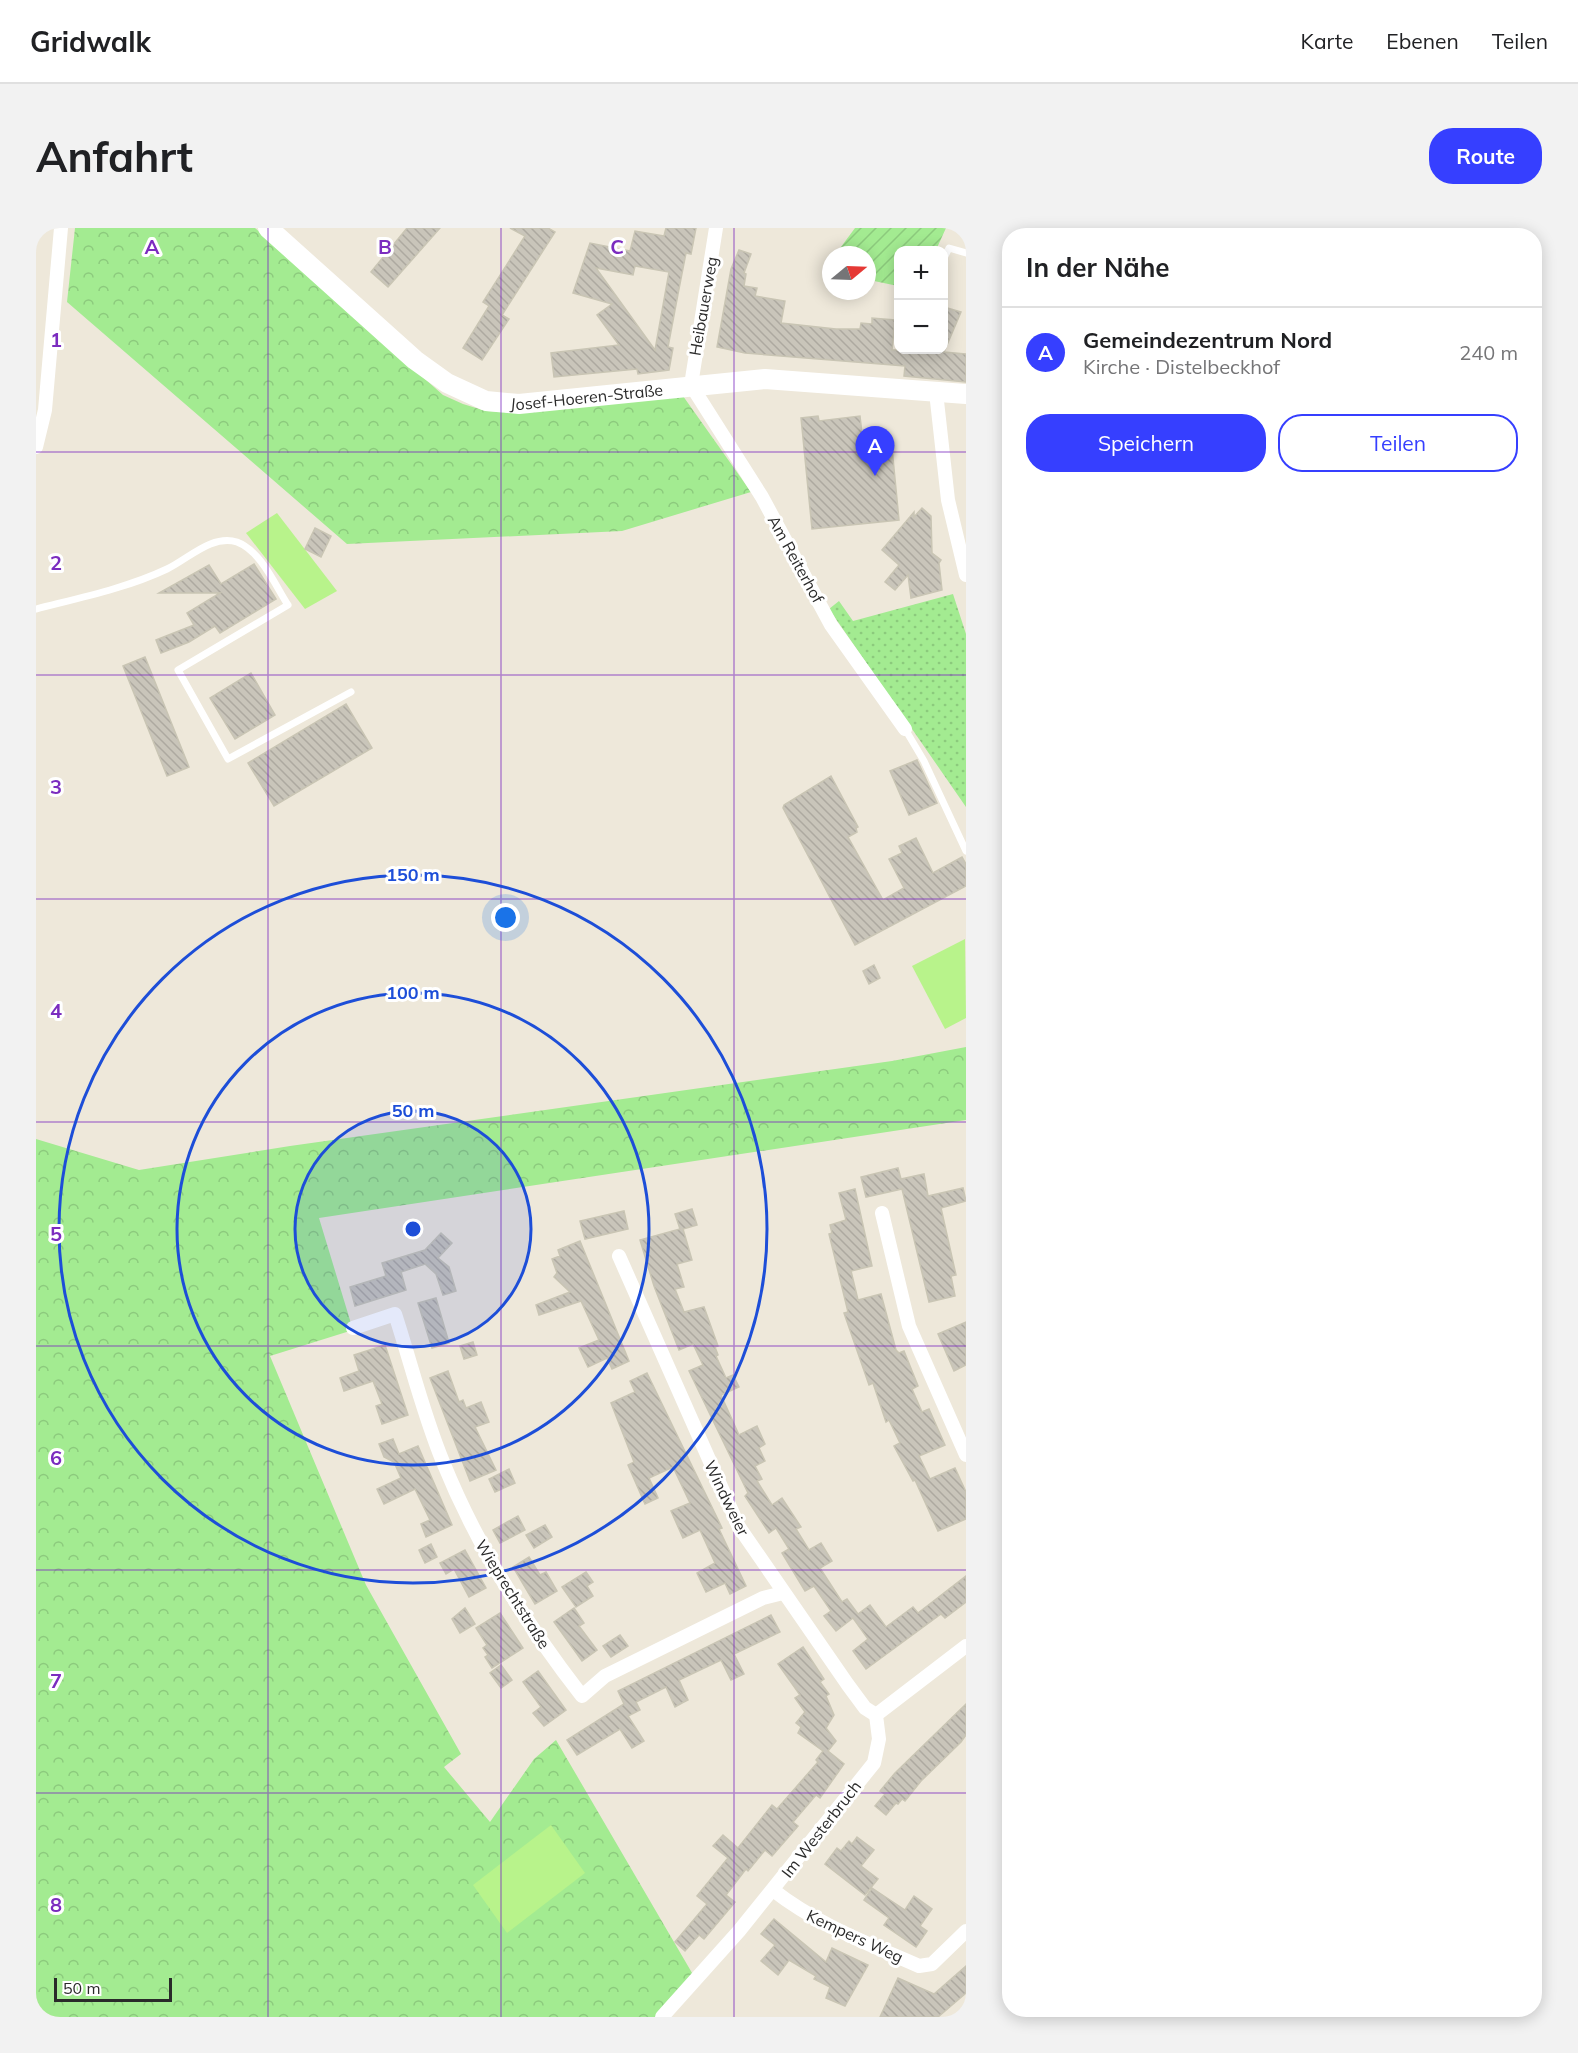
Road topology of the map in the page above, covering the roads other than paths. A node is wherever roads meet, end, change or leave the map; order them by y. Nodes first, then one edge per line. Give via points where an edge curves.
1 (61, 228) edge
2 (268, 228) edge
3 (716, 228) edge
4 (948, 250) edge
5 (966, 253) edge
6 (691, 385) junction
7 (936, 392) junction
8 (966, 394) edge
9 (36, 447) edge
10 (966, 575) edge
11 (36, 609) edge
12 (351, 692) dead end
13 (905, 729) joint
14 (966, 851) edge
15 (882, 1213) dead end
16 (619, 1256) dead end
17 (353, 1328) dead end
18 (966, 1455) edge
19 (783, 1593) junction
20 (966, 1647) edge
21 (876, 1715) junction
22 (773, 1890) junction
23 (966, 1931) edge
24 (662, 2017) edge

1 - 9 street via 45,410
2 - 6 street, Josef-Hoeren-Straße via 415,360 447,383 486,401 519,404
3 - 6 street, Heibauerweg
4 - 5 lane
6 - 7 street, Josef-Hoeren-Straße via 765,379
6 - 13 street, Am Reiterhof via 768,507 831,625
7 - 8 street, Josef-Hoeren-Straße
7 - 10 street via 948,500
11 - 12 lane via 142,579 217,541 237,542 254,552 288,605 178,670 228,759
13 - 14 lane
15 - 18 street via 909,1326
16 - 19 street, Windweier via 739,1527
17 - 19 street, Wieprechtstraße via 395,1314 442,1461 477,1536 536,1636 582,1696 605,1676 763,1598
19 - 21 street, Windweier via 865,1708
20 - 21 street
21 - 22 street, Im Westerbruch via 879,1738 874,1763
22 - 23 street, Kempers Weg via 822,1922 919,1966 932,1964
22 - 24 street, Im Westerbruch

